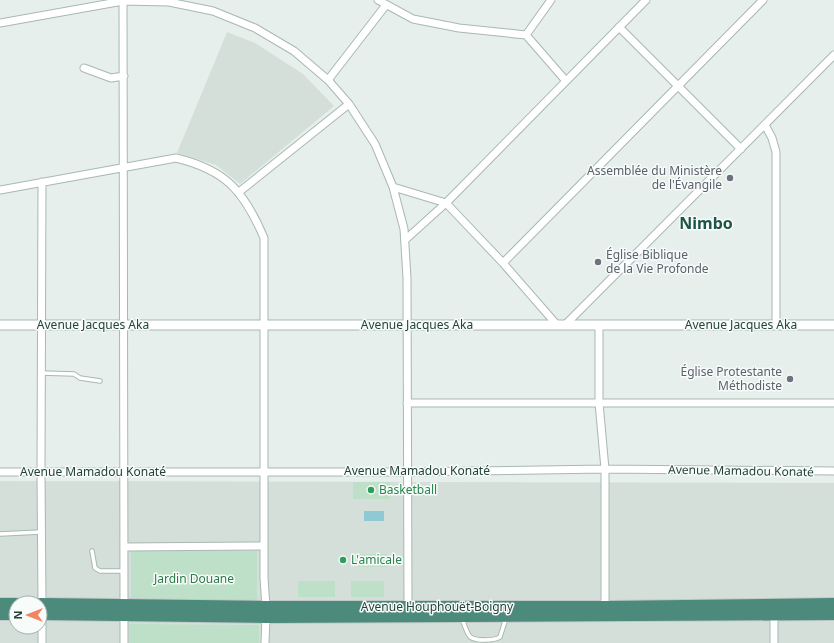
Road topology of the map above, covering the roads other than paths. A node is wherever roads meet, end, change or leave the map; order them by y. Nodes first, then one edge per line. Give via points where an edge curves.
1 (123, 0) edge
2 (378, 0) edge
3 (551, 0) edge
4 (646, 0) edge
5 (763, 0) edge
6 (386, 5) junction
7 (0, 23) edge
8 (619, 27) junction
9 (526, 35) junction
10 (834, 55) edge
11 (84, 68) dead end
12 (124, 76) junction
13 (328, 80) junction
14 (566, 81) junction
15 (678, 86) junction
16 (349, 104) junction
17 (765, 124) junction
18 (741, 148) junction
19 (124, 167) junction
20 (42, 182) junction
21 (393, 187) junction
22 (0, 190) edge
23 (239, 192) junction
24 (446, 204) junction
25 (405, 240) junction
26 (503, 263) junction
27 (0, 325) edge
28 (41, 325) junction
29 (124, 325) junction
30 (264, 325) junction
31 (407, 325) junction
32 (561, 325) junction
33 (599, 325) junction
34 (776, 325) junction
35 (834, 325) edge
36 (41, 373) junction
37 (100, 381) dead end
38 (407, 403) junction
39 (599, 403) junction
40 (834, 403) edge
41 (605, 469) junction
42 (834, 471) edge
43 (0, 472) edge
44 (41, 472) junction
45 (124, 472) junction
46 (264, 472) junction
47 (407, 472) junction
48 (42, 532) junction
49 (0, 534) edge
50 (264, 546) junction
51 (124, 547) junction
52 (92, 551) dead end
53 (124, 571) junction
54 (41, 595) edge
55 (834, 604) edge
56 (408, 607) junction
57 (605, 607) junction
58 (48, 609) edge
59 (124, 610) junction
60 (266, 612) junction
61 (834, 614) edge
62 (774, 615) junction
63 (460, 616) junction
64 (507, 616) junction
65 (124, 643) edge
66 (265, 643) edge
67 (774, 643) edge

1 - 7 street
1 - 12 street
1 - 13 street via 168,2 213,11 255,28 294,51
2 - 6 street
3 - 9 street
4 - 8 street
5 - 15 street
6 - 9 street via 412,19 459,28
6 - 13 street
8 - 14 street
8 - 15 street
9 - 14 street
10 - 17 street
11 - 12 street via 111,78
12 - 19 street
13 - 16 street
14 - 24 street
15 - 18 street
15 - 26 street
16 - 21 street via 375,144
16 - 23 street
17 - 18 street
17 - 34 street via 776,152
18 - 32 street
19 - 20 street
19 - 23 street via 176,158 210,170
19 - 29 street
20 - 22 street
20 - 28 street
21 - 24 street
21 - 25 street
23 - 30 street via 254,214 264,238
24 - 25 street
24 - 26 street
25 - 31 street
26 - 32 street
27 - 28 street, Avenue Jacques Aka
28 - 29 street, Avenue Jacques Aka
28 - 36 street
29 - 30 street, Avenue Jacques Aka
29 - 45 street
30 - 31 street, Avenue Jacques Aka
30 - 46 street
31 - 32 street, Avenue Jacques Aka
31 - 38 street
32 - 33 street, Avenue Jacques Aka
33 - 34 street, Avenue Jacques Aka
33 - 39 street
34 - 35 street, Avenue Jacques Aka
36 - 37 lane via 74,374 80,378
36 - 44 street
38 - 39 street
38 - 47 street
39 - 40 street
39 - 41 street
41 - 42 street, Avenue Mamadou Konaté
41 - 47 street, Avenue Mamadou Konaté
41 - 57 street
43 - 44 street, Avenue Mamadou Konaté
44 - 45 street, Avenue Mamadou Konaté
44 - 48 street
45 - 46 street, Avenue Mamadou Konaté
45 - 51 street
46 - 47 street, Avenue Mamadou Konaté
46 - 50 street
47 - 56 street
48 - 49 lane
48 - 54 street
50 - 51 street
50 - 60 street
51 - 53 street
52 - 53 lane via 95,568 100,571
53 - 59 street
55 - 57 highway, Avenue Houphouët-Boigny
56 - 57 highway, Avenue Houphouët-Boigny
56 - 60 highway, Avenue Houphouët-Boigny
58 - 59 highway, Avenue Houphouët-Boigny
59 - 60 highway, Avenue Houphouët-Boigny
59 - 65 street
60 - 63 highway, Avenue Houphouët-Boigny
60 - 66 street
61 - 62 highway, Avenue Houphouët-Boigny
62 - 64 highway, Avenue Houphouët-Boigny
62 - 67 street
63 - 64 highway, Avenue Houphouët-Boigny
63 - 64 lane via 473,640 500,637

